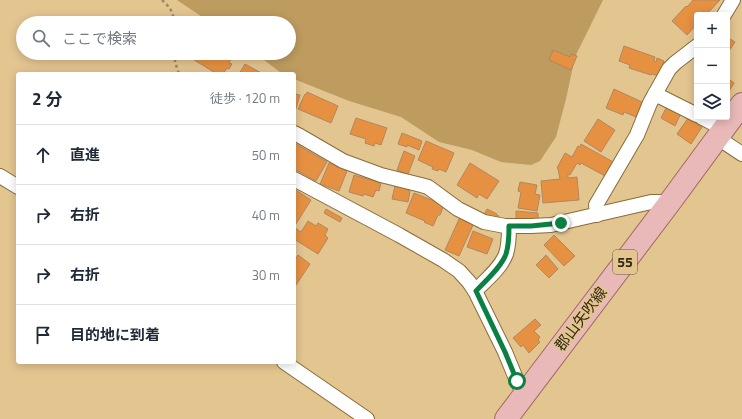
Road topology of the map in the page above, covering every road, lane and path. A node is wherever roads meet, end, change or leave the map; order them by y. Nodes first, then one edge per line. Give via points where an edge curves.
1 (162, 0) edge
2 (733, 0) edge
3 (726, 12) edge
4 (173, 16) edge
5 (694, 48) edge
6 (175, 60) edge
7 (178, 72) edge
8 (655, 94) junction
9 (742, 104) edge
10 (694, 114) edge
11 (705, 120) edge
12 (296, 134) edge
13 (721, 134) junction
14 (742, 154) edge
15 (0, 176) edge
16 (296, 180) edge
17 (16, 186) edge
18 (670, 202) junction
19 (596, 215) junction
20 (509, 226) junction
21 (476, 291) junction
22 (287, 364) edge
23 (526, 393) junction
24 (367, 419) edge
25 (506, 419) edge

1 - 4 path
2 - 3 street
5 - 8 street via 669,69
6 - 7 path
8 - 10 street
8 - 19 street via 637,135 596,205
9 - 13 main road, 郡山矢吹線 / 55
11 - 13 street
12 - 20 street via 356,167 421,184 458,209 484,222
13 - 14 street
13 - 18 main road, 郡山矢吹線 / 55
15 - 17 street
16 - 21 street via 443,260 459,271
18 - 19 street via 650,202
18 - 23 main road, 郡山矢吹線 / 55
19 - 20 street via 551,225
20 - 21 street via 506,254 502,262
21 - 23 street via 517,381
22 - 24 street
23 - 25 main road, 郡山矢吹線 / 55

